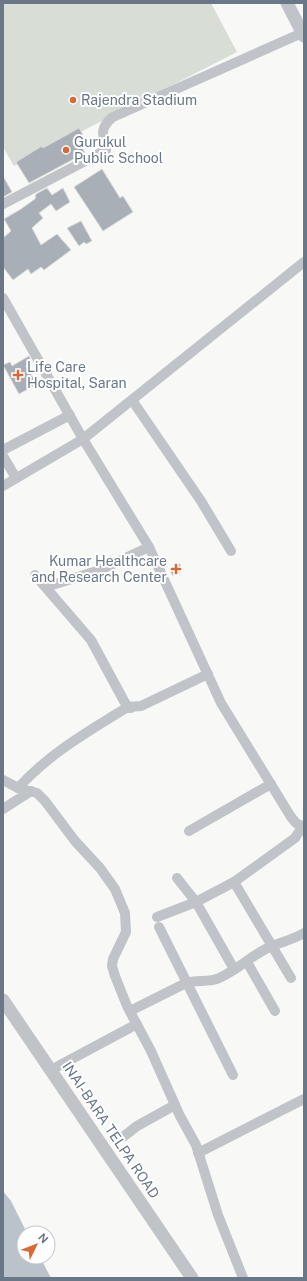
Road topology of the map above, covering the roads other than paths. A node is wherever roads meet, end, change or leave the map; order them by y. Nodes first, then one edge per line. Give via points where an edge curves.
1 (287, 3) edge
2 (303, 34) edge
3 (3, 204) edge
4 (304, 262) edge
5 (3, 298) edge
6 (132, 400) junction
7 (70, 415) junction
8 (83, 439) junction
9 (3, 450) edge
10 (3, 456) edge
11 (16, 478) junction
12 (3, 486) edge
13 (149, 547) junction
14 (231, 551) dead end
15 (35, 575) dead end
16 (46, 587) junction
17 (208, 674) junction
18 (131, 708) junction
19 (3, 780) edge
20 (270, 784) junction
21 (18, 788) junction
22 (30, 792) junction
23 (3, 810) edge
24 (303, 827) edge
25 (189, 831) dead end
26 (177, 878) dead end
27 (234, 882) junction
28 (196, 902) junction
29 (304, 933) edge
30 (272, 946) junction
31 (247, 962) junction
32 (234, 969) junction
33 (291, 978) dead end
34 (186, 983) junction
35 (3, 1000) edge
36 (130, 1011) junction
37 (275, 1011) dead end
38 (136, 1024) junction
39 (50, 1070) junction
40 (233, 1076) dead end
41 (304, 1099) edge
42 (175, 1105) junction
43 (123, 1137) dead end
44 (198, 1152) junction
45 (192, 1278) edge
46 (243, 1278) edge

1 - 2 street
2 - 3 street via 113,117 103,129 106,150
4 - 6 street
5 - 7 street
6 - 8 street
6 - 14 street
7 - 8 street
7 - 9 street
8 - 11 street
8 - 13 street
10 - 11 street
11 - 12 street
13 - 16 street via 100,570
13 - 17 street
15 - 16 street
16 - 18 street via 91,640 124,701
17 - 18 street via 141,706
17 - 20 street via 221,703
18 - 21 street via 126,708 55,753 34,770
19 - 21 street
20 - 24 street via 291,817
20 - 25 street
21 - 22 street
22 - 23 street
22 - 36 street via 37,793 45,801 75,842 100,868 115,889 125,913 126,932 112,966
24 - 27 street via 295,838
26 - 28 street
27 - 28 street
27 - 30 street
28 - 32 street
28 - 34 street via 158,922
29 - 30 street via 291,941
30 - 31 street
30 - 33 street
31 - 32 street
31 - 37 street
32 - 34 street via 209,981 195,980
34 - 36 street
34 - 40 street
35 - 39 street, INAI-BARA TELPA ROAD
36 - 38 street
38 - 39 street
38 - 42 street
39 - 45 street, INAI-BARA TELPA ROAD
41 - 44 street
42 - 43 street via 137,1126
42 - 44 street
44 - 46 street via 218,1215

